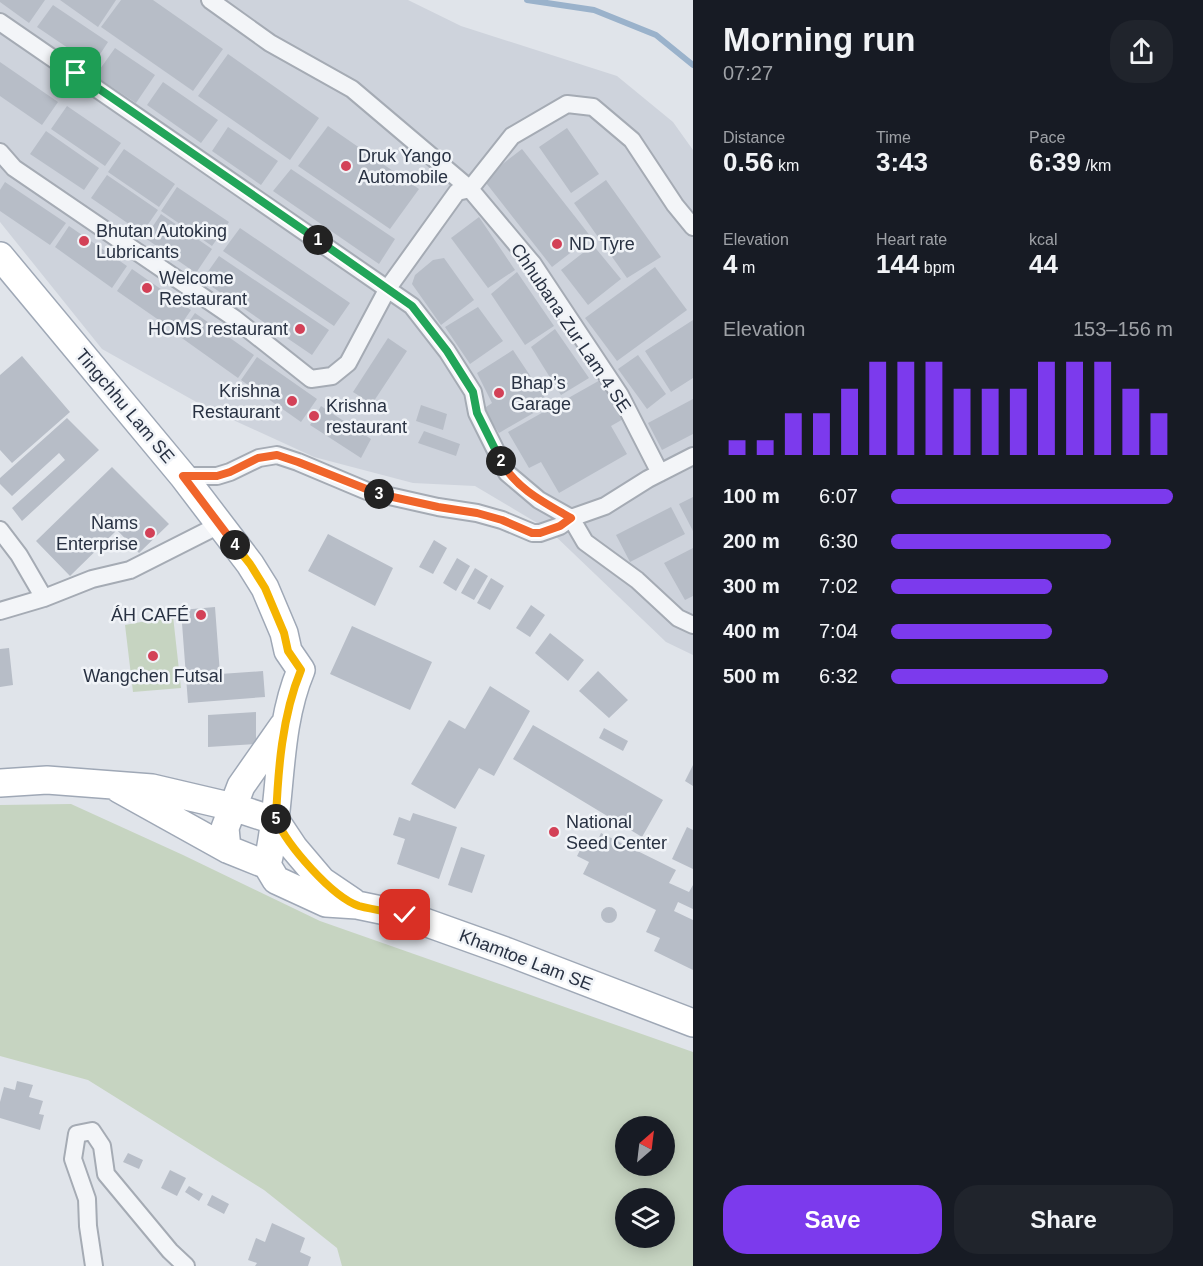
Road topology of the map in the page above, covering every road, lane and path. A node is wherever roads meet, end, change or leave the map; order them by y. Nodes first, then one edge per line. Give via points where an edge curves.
1 (210, 0) edge
2 (0, 22) edge
3 (0, 152) edge
4 (470, 189) junction
5 (693, 227) edge
6 (0, 256) edge
7 (388, 288) junction
8 (693, 456) edge
9 (660, 473) junction
10 (183, 476) junction
11 (571, 518) junction
12 (219, 525) junction
13 (0, 530) edge
14 (44, 598) junction
15 (0, 611) edge
16 (693, 625) edge
17 (285, 722) junction
18 (0, 783) edge
19 (110, 784) junction
20 (233, 807) junction
21 (276, 821) junction
22 (227, 849) junction
23 (267, 865) junction
24 (357, 905) junction
25 (693, 1023) edge
26 (94, 1266) edge
27 (186, 1266) edge

1 - 4 street, Chhubana Zur Lam 4 SE via 270,43 352,89
2 - 7 street
3 - 7 street via 14,168 234,318 311,379 332,376 348,363
4 - 5 street via 512,136 567,104 593,107 632,141
4 - 7 street via 457,192
4 - 9 street, Chhubana Zur Lam 4 SE via 532,264 583,339 620,396
6 - 10 main road, Tingchhu Lam SE
7 - 11 street via 412,306 447,351 473,392 477,413 507,473 539,500
8 - 9 street
9 - 11 street via 604,507
10 - 11 street via 217,476 258,458 277,455 367,490 477,513 532,533 560,526
10 - 12 main road, Tingchhu Lam SE
11 - 16 street via 585,542 637,580 678,618
12 - 14 street via 130,570 92,579
12 - 17 main road, Tingchhu Lam SE via 265,588 288,651 301,670
13 - 14 street
14 - 15 street
17 - 20 main road via 241,786
17 - 21 main road
18 - 19 main road via 47,780
19 - 20 main road via 152,788
19 - 22 main road
20 - 21 main road
20 - 22 main road via 225,828
21 - 23 main road
21 - 24 main road, Khamtoe Lam SE via 322,881
22 - 23 main road
23 - 24 main road, Khamtoe Lam SE via 276,880 301,893 326,903
24 - 25 main road, Khamtoe Lam SE via 405,915
26 - 27 street via 87,1199 73,1159 77,1134 93,1131 102,1146 106,1173

